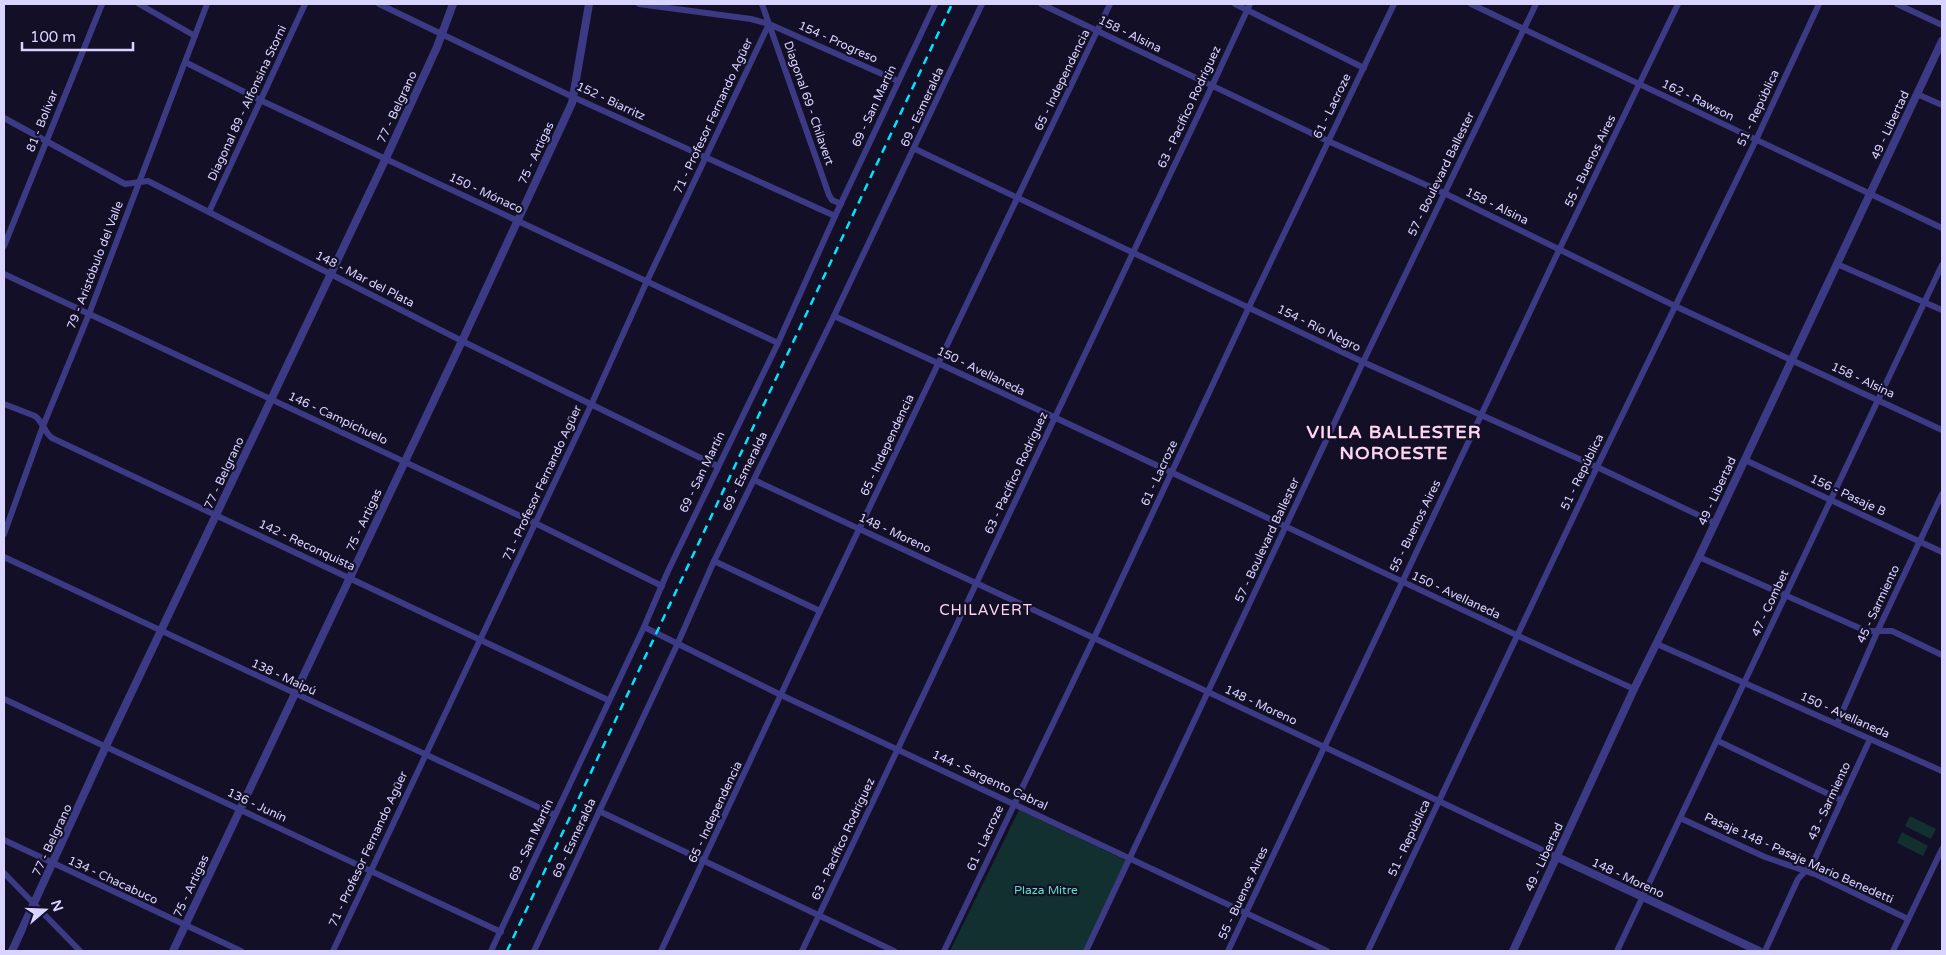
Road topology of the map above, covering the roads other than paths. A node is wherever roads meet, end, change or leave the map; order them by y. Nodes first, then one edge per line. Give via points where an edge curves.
1 (102, 4) edge
2 (138, 4) edge
3 (207, 4) edge
4 (305, 4) edge
5 (379, 4) edge
6 (453, 4) edge
7 (589, 4) edge
8 (639, 4) edge
9 (762, 4) edge
10 (935, 4) edge
11 (982, 4) edge
12 (1041, 4) edge
13 (1110, 4) edge
14 (1235, 4) edge
15 (1394, 4) edge
16 (1471, 4) edge
17 (1536, 4) edge
18 (1678, 4) edge
19 (1818, 4) edge
20 (1897, 4) edge
21 (1248, 7) edge
22 (769, 24) junction
23 (1942, 25) edge
24 (1524, 28) junction
25 (1098, 30) junction
26 (442, 34) junction
27 (195, 36) junction
28 (1942, 41) edge
29 (185, 62) junction
30 (1364, 68) junction
31 (898, 82) junction
32 (1640, 85) junction
33 (1212, 86) junction
34 (1917, 94) junction
35 (573, 97) junction
36 (260, 100) junction
37 (1942, 105) edge
38 (4, 118) edge
39 (1756, 140) junction
40 (46, 141) junction
41 (1328, 141) junction
42 (915, 149) junction
43 (706, 157) junction
44 (386, 158) junction
45 (139, 182) junction
46 (1444, 193) junction
47 (1870, 194) junction
48 (1018, 197) junction
49 (841, 204) junction
50 (209, 212) junction
51 (835, 216) junction
52 (517, 220) junction
53 (1942, 228) edge
54 (4, 246) edge
55 (1560, 248) junction
56 (1133, 251) junction
57 (1837, 264) junction
58 (1942, 265) edge
59 (4, 274) edge
60 (332, 274) junction
61 (647, 281) junction
62 (1925, 302) junction
63 (1675, 306) junction
64 (1249, 307) junction
65 (1942, 310) edge
66 (89, 314) junction
67 (834, 316) junction
68 (462, 340) junction
69 (778, 343) junction
70 (1792, 360) junction
71 (1363, 362) junction
72 (939, 363) junction
73 (271, 400) junction
74 (1880, 400) junction
75 (4, 404) edge
76 (592, 404) junction
77 (1481, 416) junction
78 (1054, 418) junction
79 (43, 426) junction
80 (1942, 430) edge
81 (1744, 460) junction
82 (404, 461) junction
83 (717, 466) junction
84 (1596, 468) junction
85 (1171, 473) junction
86 (754, 480) junction
87 (1942, 494) edge
88 (1832, 500) junction
89 (217, 516) junction
90 (535, 523) junction
91 (1715, 523) junction
92 (1286, 526) junction
93 (860, 529) junction
94 (4, 534) edge
95 (1919, 541) junction
96 (1942, 552) edge
97 (4, 557) edge
98 (1699, 557) junction
99 (714, 561) junction
100 (349, 578) junction
101 (1401, 581) junction
102 (976, 584) junction
103 (662, 586) junction
104 (1785, 596) junction
105 (820, 612) junction
106 (644, 627) junction
107 (1878, 630) junction
108 (162, 632) junction
109 (1517, 636) junction
110 (1094, 638) junction
111 (479, 640) junction
112 (1658, 644) junction
113 (677, 645) junction
114 (1942, 654) edge
115 (1744, 683) junction
116 (1634, 689) junction
117 (1208, 693) junction
118 (293, 694) junction
119 (781, 695) junction
120 (4, 699) edge
121 (608, 700) junction
122 (1837, 724) junction
123 (1870, 739) junction
124 (1718, 741) junction
125 (106, 746) junction
126 (1324, 748) junction
127 (898, 750) junction
128 (424, 755) junction
129 (1942, 771) edge
130 (1841, 800) junction
131 (1439, 802) junction
132 (1014, 804) junction
133 (239, 809) junction
134 (599, 811) junction
135 (555, 815) junction
136 (1680, 818) junction
137 (4, 840) edge
138 (1942, 849) edge
139 (1557, 857) junction
140 (1130, 858) junction
141 (704, 860) junction
142 (53, 864) junction
143 (371, 871) junction
144 (1805, 871) junction
145 (4, 873) edge
146 (1642, 897) junction
147 (34, 904) junction
148 (1246, 912) junction
149 (819, 915) junction
150 (1908, 919) junction
151 (185, 926) junction
152 (501, 932) junction
153 (12, 951) edge
154 (80, 951) edge
155 (173, 951) edge
156 (241, 951) edge
157 (332, 951) edge
158 (491, 951) edge
159 (534, 951) edge
160 (661, 951) edge
161 (802, 951) edge
162 (894, 951) edge
163 (944, 951) edge
164 (1086, 951) edge
165 (1228, 951) edge
166 (1327, 951) edge
167 (1368, 951) edge
168 (1513, 951) edge
169 (1618, 951) edge
170 (1759, 951) edge
171 (1765, 951) edge
172 (1893, 951) edge

1 - 40 street, 81 - Bolívar
2 - 27 street
3 - 27 street, 79 - Aristóbulo del Valle
4 - 36 street, Diagonal 89 - Alfonsina Storni
5 - 26 street, 152 - Biarritz
6 - 26 street, 77 - Belgrano
7 - 35 street, 75 - Artigas
8 - 22 street, 154 - Progreso
9 - 22 street, Diagonal 69 - Chilavert
10 - 31 street, 69 - San Martín
11 - 42 street, 69 - Esmeralda
12 - 25 street, 158 - Alsina
13 - 25 street, 65 - Independencia
14 - 21 street
15 - 30 street, 61 - Lacroze
16 - 24 street, 162 - Rawson
17 - 24 street, 57 - Boulevard Ballester
18 - 32 street, 55 - Buenos Aires
19 - 39 street, 51 - República
20 - 23 street
21 - 30 street
21 - 33 street, 63 - Pacífico Rodríguez
22 - 31 street, 154 - Progreso
22 - 43 street, 71 - Profesor Fernando Agüer
22 - 49 street, Diagonal 69 - Chilavert via 829,195
24 - 32 street, 162 - Rawson
24 - 46 street, 57 - Boulevard Ballester
25 - 33 street, 158 - Alsina
25 - 48 street, 65 - Independencia
26 - 35 street, 152 - Biarritz
26 - 44 street, 77 - Belgrano
27 - 29 street, 79 - Aristóbulo del Valle
28 - 34 street, 49 - Libertad
29 - 36 street, 150 - Mónaco
29 - 45 street, 79 - Aristóbulo del Valle
30 - 41 street, 61 - Lacroze
31 - 49 street, 69 - San Martín
32 - 39 street, 162 - Rawson
32 - 55 street, 55 - Buenos Aires
33 - 41 street, 158 - Alsina
33 - 56 street, 63 - Pacífico Rodríguez
34 - 37 street
34 - 47 street, 49 - Libertad
35 - 43 street, 152 - Biarritz
35 - 52 street, 75 - Artigas
36 - 44 street, 150 - Mónaco
36 - 50 street, Diagonal 89 - Alfonsina Storni
38 - 40 street, 148 - Mar del Plata
39 - 47 street, 162 - Rawson
39 - 63 street, 51 - República
40 - 45 street, 148 - Mar del Plata via 125,184
40 - 54 street, 81 - Bolívar
41 - 46 street, 158 - Alsina
41 - 64 street, 61 - Lacroze
42 - 48 street, 154 - Río Negro
42 - 67 street, 69 - Esmeralda
43 - 51 street, 152 - Biarritz
43 - 61 street, 71 - Profesor Fernando Agüer
44 - 52 street, 150 - Mónaco
44 - 60 street, 77 - Belgrano
45 - 50 street, 148 - Mar del Plata via 148,181
45 - 66 street, 79 - Aristóbulo del Valle
46 - 55 street, 158 - Alsina
46 - 71 street, 57 - Boulevard Ballester
47 - 53 street, 162 - Rawson
47 - 57 street, 49 - Libertad
48 - 56 street, 154 - Río Negro
48 - 72 street, 65 - Independencia
49 - 51 street, 69 - San Martín
50 - 60 street, 148 - Mar del Plata
51 - 69 street, 69 - San Martín
52 - 61 street, 150 - Mónaco
52 - 68 street, 75 - Artigas
55 - 63 street, 158 - Alsina
55 - 77 street, 55 - Buenos Aires
56 - 64 street, 154 - Río Negro
56 - 78 street, 63 - Pacífico Rodríguez
57 - 62 street
57 - 70 street, 49 - Libertad
58 - 62 street, 47 - Combet
59 - 66 street, 146 - Campichuelo
60 - 68 street, 148 - Mar del Plata
60 - 73 street, 77 - Belgrano
61 - 69 street, 150 - Mónaco
61 - 76 street, 71 - Profesor Fernando Agüer
62 - 65 street
62 - 74 street, 47 - Combet
63 - 70 street, 158 - Alsina
63 - 84 street, 51 - República
64 - 71 street, 154 - Río Negro
64 - 85 street, 61 - Lacroze
66 - 73 street, 146 - Campichuelo
66 - 79 street, 79 - Aristóbulo del Valle
67 - 72 street, 150 - Avellaneda
67 - 86 street, 69 - Esmeralda
68 - 76 street, 148 - Mar del Plata
68 - 82 street, 75 - Artigas
69 - 83 street, 69 - San Martín
70 - 74 street, 158 - Alsina
70 - 81 street, 49 - Libertad
71 - 77 street, 154 - Río Negro
71 - 92 street, 57 - Boulevard Ballester
72 - 78 street, 150 - Avellaneda
72 - 93 street, 65 - Independencia
73 - 82 street, 146 - Campichuelo
73 - 89 street, 77 - Belgrano
74 - 80 street, 158 - Alsina
74 - 88 street, 47 - Combet
75 - 79 street, 142 - Reconquista via 35,416
76 - 83 street, 148 - Mar del Plata
76 - 90 street, 71 - Profesor Fernando Agüer
77 - 84 street, 154 - Río Negro
77 - 101 street, 55 - Buenos Aires
78 - 85 street, 150 - Avellaneda
78 - 102 street, 63 - Pacífico Rodríguez
79 - 89 street, 142 - Reconquista via 52,438
79 - 94 street, 79 - Aristóbulo del Valle
81 - 88 street, 156 - Pasaje B
81 - 91 street, 49 - Libertad
82 - 90 street, 146 - Campichuelo
82 - 100 street, 75 - Artigas
83 - 103 street, 69 - San Martín
84 - 91 street, 154 - Río Negro
84 - 109 street, 51 - República
85 - 92 street, 150 - Avellaneda
85 - 110 street, 61 - Lacroze
86 - 93 street, 148 - Moreno
86 - 99 street, 69 - Esmeralda
87 - 95 street, 45 - Sarmiento
88 - 95 street, 156 - Pasaje B
88 - 104 street, 47 - Combet
89 - 100 street, 142 - Reconquista
89 - 108 street, 77 - Belgrano
90 - 103 street, 146 - Campichuelo
90 - 111 street, 71 - Profesor Fernando Agüer
91 - 98 street, 49 - Libertad
92 - 101 street, 150 - Avellaneda
92 - 117 street, 57 - Boulevard Ballester
93 - 102 street, 148 - Moreno
93 - 105 street, 65 - Independencia
95 - 96 street, 156 - Pasaje B
95 - 107 street, 45 - Sarmiento
97 - 108 street, 138 - Maipú
98 - 104 street
98 - 112 street, 49 - Libertad
99 - 105 street
99 - 113 street, 69 - Esmeralda
100 - 111 street, 142 - Reconquista
100 - 118 street, 75 - Artigas
101 - 109 street, 150 - Avellaneda
101 - 126 street, 55 - Buenos Aires
102 - 110 street, 148 - Moreno
102 - 127 street, 63 - Pacífico Rodríguez
103 - 106 street, 69 - San Martín
104 - 107 street via 1866,631
104 - 115 street, 47 - Combet
105 - 119 street, 65 - Independencia
106 - 113 street, 144 - Sargento Cabral
106 - 121 street, 69 - San Martín
107 - 114 street via 1892,631
107 - 122 street, 45 - Sarmiento
108 - 118 street, 138 - Maipú
108 - 125 street, 77 - Belgrano
109 - 116 street, 150 - Avellaneda
109 - 131 street, 51 - República
110 - 117 street, 148 - Moreno
110 - 132 street, 61 - Lacroze
111 - 121 street, 142 - Reconquista
111 - 128 street, 71 - Profesor Fernando Agüer
112 - 115 street, 150 - Avellaneda
112 - 116 street, 49 - Libertad
113 - 119 street, 144 - Sargento Cabral
113 - 134 street, 69 - Esmeralda
115 - 122 street, 150 - Avellaneda
115 - 124 street, 47 - Combet
116 - 139 street, 49 - Libertad
117 - 126 street, 148 - Moreno
117 - 140 street, 57 - Boulevard Ballester
118 - 128 street, 138 - Maipú
118 - 133 street, 75 - Artigas
119 - 127 street, 144 - Sargento Cabral
119 - 141 street, 65 - Independencia
120 - 125 street, 136 - Junín
121 - 135 street, 69 - San Martín
122 - 123 street, 150 - Avellaneda
123 - 129 street, 150 - Avellaneda
123 - 130 street, 43 - Sarmiento
124 - 130 street
124 - 136 street, 47 - Combet
125 - 133 street, 136 - Junín
125 - 142 street, 77 - Belgrano
126 - 131 street, 148 - Moreno
126 - 148 street, 55 - Buenos Aires
127 - 132 street, 144 - Sargento Cabral
127 - 149 street, 63 - Pacífico Rodríguez
128 - 135 street, 138 - Maipú
128 - 143 street, 71 - Profesor Fernando Agüer
130 - 144 street, 43 - Sarmiento via 1813,863
131 - 139 street, 148 - Moreno
131 - 167 street, 51 - República
132 - 140 street, 144 - Sargento Cabral
132 - 163 street, 61 - Lacroze
133 - 143 street, 136 - Junín
133 - 151 street, 75 - Artigas
134 - 141 street
134 - 159 street, 69 - Esmeralda
135 - 152 street, 69 - San Martín
136 - 144 street, Pasaje 148 - Pasaje Mario Benedetti via 1765,857
136 - 146 street, 47 - Combet
137 - 142 street, 134 - Chacabuco
138 - 150 street
139 - 146 street, 148 - Moreno
139 - 168 street, 49 - Libertad
140 - 148 street, 144 - Sargento Cabral
140 - 164 street, 57 - Boulevard Ballester
141 - 149 street
141 - 160 street, 65 - Independencia
142 - 147 street, 77 - Belgrano
142 - 151 street, 134 - Chacabuco
143 - 152 street, 136 - Junín
143 - 157 street, 71 - Profesor Fernando Agüer
144 - 150 street, Pasaje 148 - Pasaje Mario Benedetti
144 - 171 street, 43 - Sarmiento via 1798,879
145 - 147 street
146 - 169 street, 47 - Combet
146 - 170 street, 148 - Moreno
147 - 153 street, 77 - Belgrano
147 - 154 street
148 - 165 street, 55 - Buenos Aires
148 - 166 street, 144 - Sargento Cabral
149 - 161 street, 63 - Pacífico Rodríguez
149 - 162 street
150 - 172 street
151 - 155 street, 75 - Artigas
151 - 156 street, 134 - Chacabuco
152 - 158 street, 69 - San Martín

